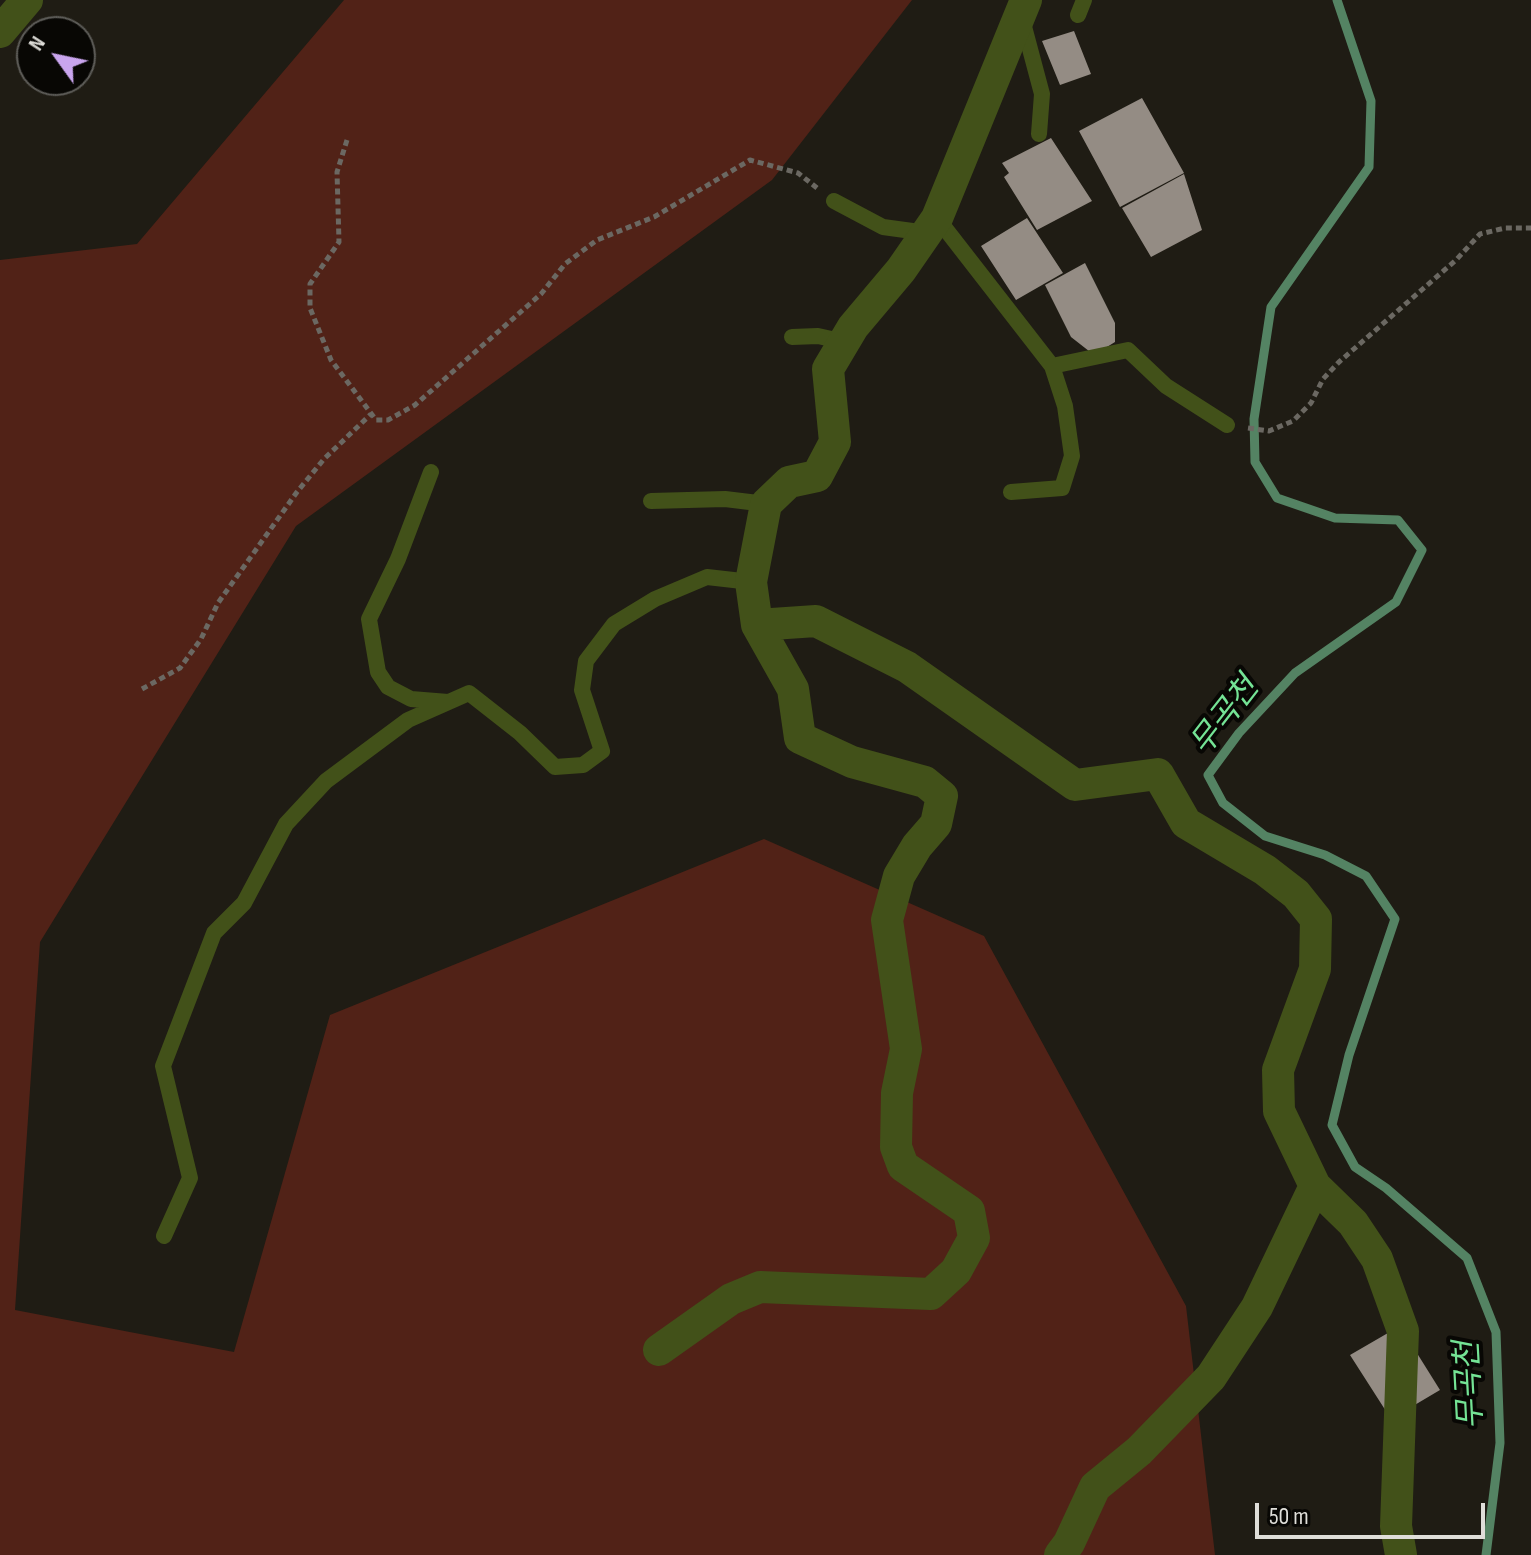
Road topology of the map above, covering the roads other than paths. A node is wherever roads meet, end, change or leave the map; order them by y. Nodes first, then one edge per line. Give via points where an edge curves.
1 (27, 0) edge
2 (1023, 7) edge
3 (0, 32) edge
4 (1039, 134) dead end
5 (834, 201) road end
6 (932, 226) junction
7 (792, 337) dead end
8 (845, 342) junction
9 (1052, 366) junction
10 (1227, 425) dead end
11 (431, 472) dead end
12 (1011, 492) dead end
13 (651, 501) dead end
14 (766, 504) junction
15 (751, 582) junction
16 (757, 625) junction
17 (449, 702) junction
18 (1315, 1186) junction
19 (164, 1236) dead end
20 (659, 1350) dead end
21 (1060, 1555) edge
22 (1401, 1555) edge

1 - 3 street
2 - 4 lane via 1042,94
2 - 6 street
5 - 6 lane via 883,227
6 - 8 street
6 - 9 lane
7 - 8 lane
8 - 14 street via 828,369 835,442 817,476 789,482
9 - 10 lane via 1128,350 1166,386
9 - 12 lane via 1065,406 1072,456 1062,488
11 - 17 lane via 369,619 378,672 388,687 411,699
13 - 14 lane
14 - 15 street
15 - 16 street
15 - 17 lane via 707,577 614,624 586,661 582,690 602,751 583,765 555,767 469,693
16 - 18 street via 816,621 907,667 1075,785 1158,774 1192,829 1296,894 1316,919 1315,969 1278,1070 1279,1111
16 - 20 street via 793,689 800,738 852,762 925,782 942,796 936,824 899,876 887,920 906,1049 897,1093 896,1147 903,1166 969,1211 974,1238 956,1271 931,1294 760,1287 731,1299
17 - 19 lane via 408,720 326,781 286,824 244,903 214,933 163,1066 190,1178
18 - 21 street via 1257,1307 1211,1377 1139,1451 1095,1487
18 - 22 street via 1353,1223 1377,1259 1403,1331 1396,1526

